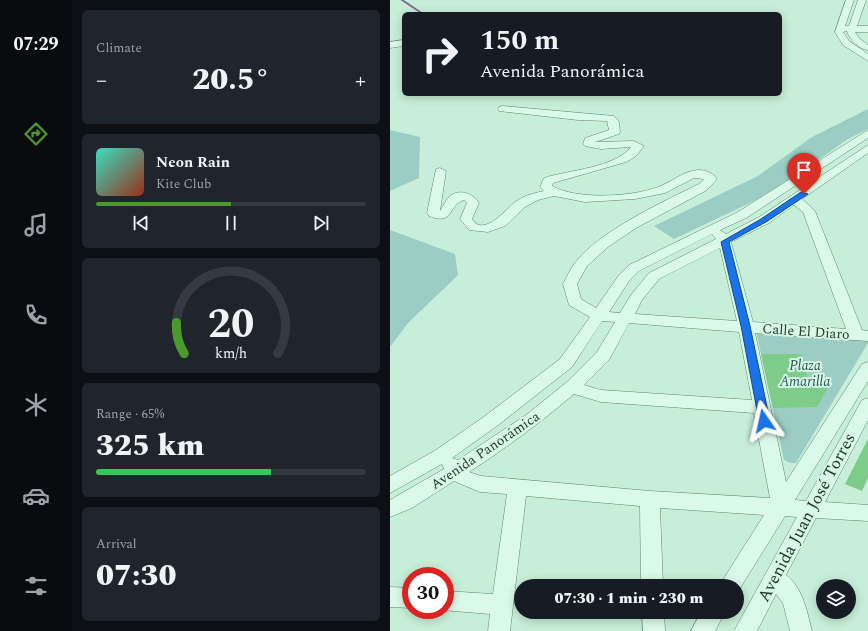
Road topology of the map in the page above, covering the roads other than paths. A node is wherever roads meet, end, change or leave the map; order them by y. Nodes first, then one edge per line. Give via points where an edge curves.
1 (850, 0) edge
2 (862, 0) edge
3 (864, 9) edge
4 (840, 28) junction
5 (852, 28) junction
6 (868, 29) edge
7 (402, 43) edge
8 (390, 45) edge
9 (865, 51) edge
10 (868, 58) edge
11 (503, 109) dead end
12 (867, 138) edge
13 (440, 171) dead end
14 (554, 192) junction
15 (795, 200) junction
16 (713, 230) junction
17 (725, 242) junction
18 (599, 316) junction
19 (624, 318) junction
20 (746, 326) junction
21 (862, 335) edge
22 (868, 368) edge
23 (573, 386) junction
24 (868, 404) edge
25 (762, 407) junction
26 (442, 455) junction
27 (457, 471) junction
28 (390, 485) edge
29 (517, 488) junction
30 (650, 499) junction
31 (781, 507) junction
32 (390, 510) edge
33 (810, 510) junction
34 (868, 513) edge
35 (652, 579) edge
36 (735, 579) edge
37 (774, 579) junction
38 (390, 597) edge
39 (402, 598) edge
40 (454, 602) edge
41 (502, 605) junction
42 (653, 619) edge
43 (710, 619) edge
44 (499, 631) edge
45 (654, 631) edge
46 (702, 631) edge
47 (744, 631) edge
48 (801, 631) edge

1 - 4 street
2 - 3 street
3 - 5 street
4 - 5 street
4 - 9 street via 841,37
5 - 6 street
5 - 9 street via 851,32
7 - 8 street
9 - 10 street
11 - 14 street via 610,118 614,122 615,132 589,140 589,144 638,146 618,162 548,181 546,187
12 - 15 street, Avenida Panorámica
12 - 16 street, Avenida Panorámica
13 - 14 street via 433,213 448,212 454,199 464,196 470,198 473,203 466,219 468,224 475,228 499,225 526,200
14 - 18 street via 615,199 659,191 698,173 711,179 703,187 608,239 584,260 568,291 581,307
15 - 17 street, Avenida Panorámica
15 - 21 street via 809,211
16 - 17 street via 722,236
16 - 18 street, Avenida Panorámica via 634,268 624,278
17 - 19 street, Avenida Panorámica via 678,262 654,276
17 - 20 street
18 - 19 street, Calle El Diaro
18 - 26 street, Avenida Panorámica via 566,363 513,405
19 - 20 street, Calle El Diaro
19 - 23 street, Avenida Panorámica via 603,356
20 - 21 street, Calle El Diaro
20 - 25 street
22 - 31 street, Avenida Juan José Torres
23 - 25 street via 602,396
23 - 27 street, Avenida Panorámica via 532,420
24 - 33 street, Avenida Juan José Torres
25 - 31 street
26 - 27 street
26 - 28 street, Avenida Panorámica
27 - 29 street via 471,482
27 - 32 street, Avenida Panorámica
29 - 30 street
29 - 41 street
30 - 31 street
30 - 35 street
31 - 33 street
31 - 36 street, Avenida Juan José Torres
33 - 34 street
33 - 37 street, Avenida Juan José Torres
37 - 47 street, Avenida Juan José Torres
37 - 48 street via 789,591
38 - 39 street
40 - 41 street
41 - 44 street
42 - 45 street
43 - 46 street

